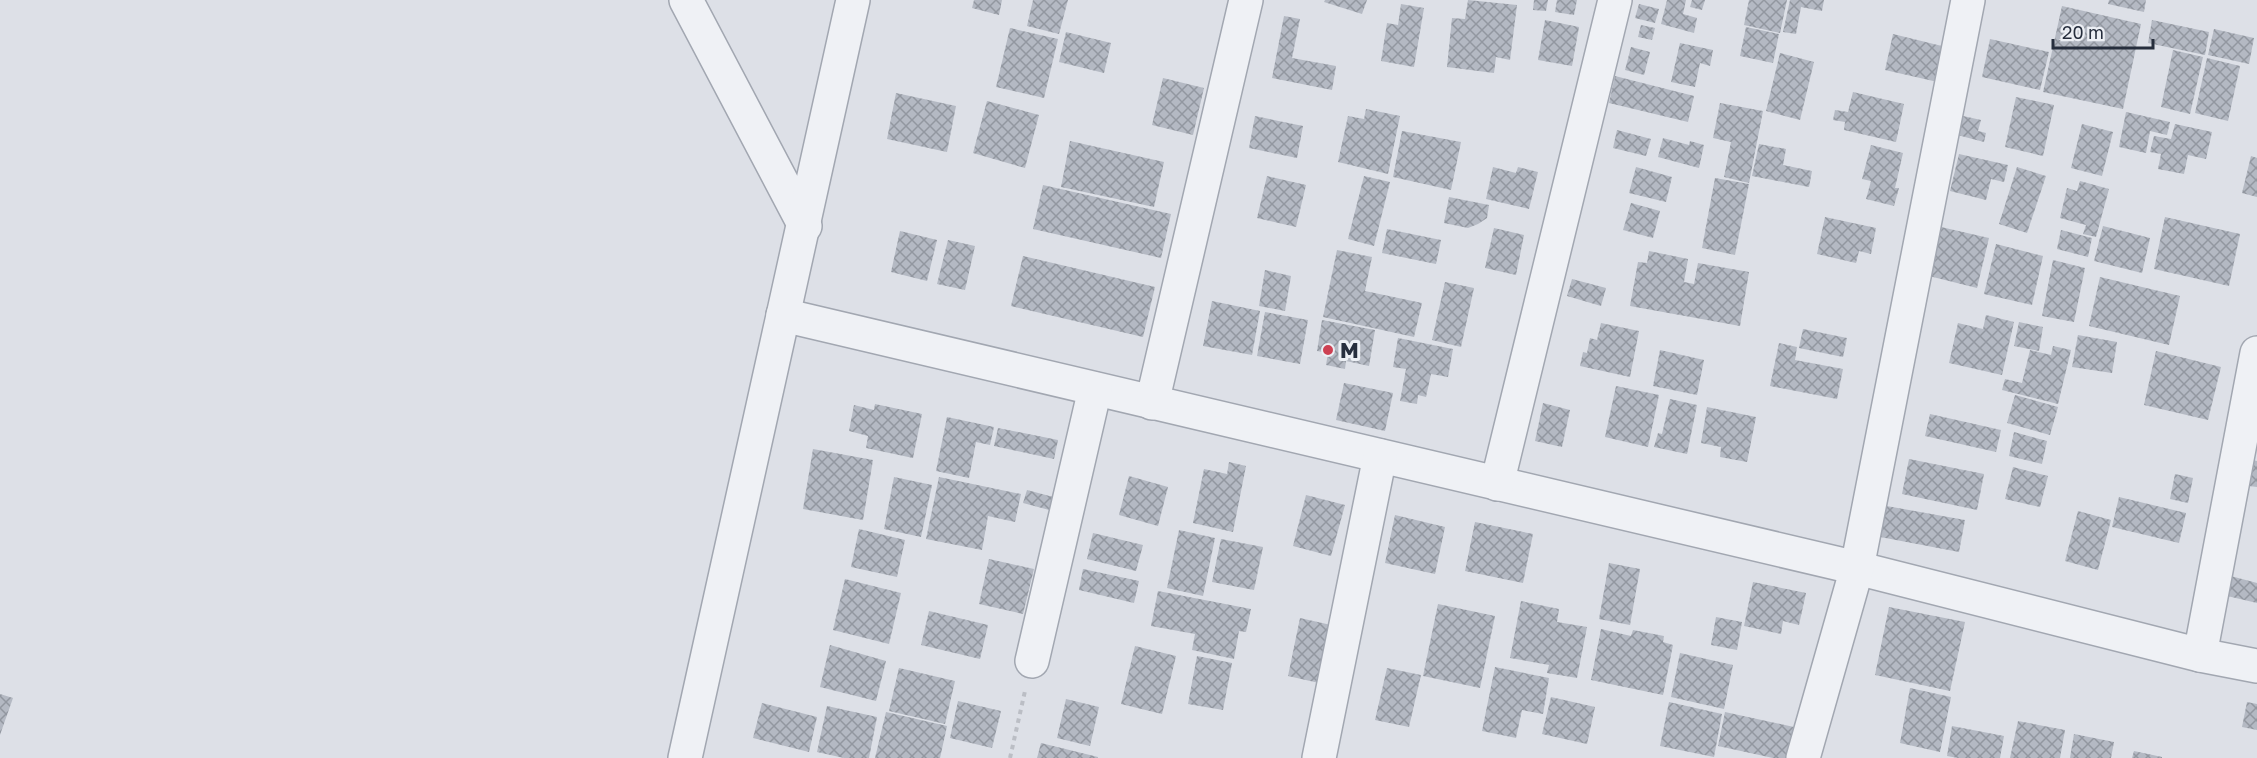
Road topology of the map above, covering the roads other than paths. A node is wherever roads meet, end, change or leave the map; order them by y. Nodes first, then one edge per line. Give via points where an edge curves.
1 (686, 0) edge
2 (853, 0) edge
3 (1246, 0) edge
4 (1615, 0) edge
5 (1968, 0) edge
6 (805, 226) junction
7 (783, 315) junction
8 (2257, 353) edge
9 (1095, 389) junction
10 (1152, 403) junction
11 (1380, 456) junction
12 (1497, 484) junction
13 (1857, 568) junction
14 (2200, 655) junction
15 (1032, 661) road end
16 (2257, 666) edge
17 (685, 758) edge
18 (1319, 758) edge
19 (1803, 758) edge

1 - 6 street
2 - 6 street
3 - 10 street
4 - 12 street
5 - 13 street
6 - 7 street
7 - 9 street
7 - 17 street
8 - 14 street
9 - 10 street
9 - 15 street
10 - 11 street
11 - 12 street
11 - 18 street
12 - 13 street
13 - 14 street
13 - 19 street
14 - 16 street

